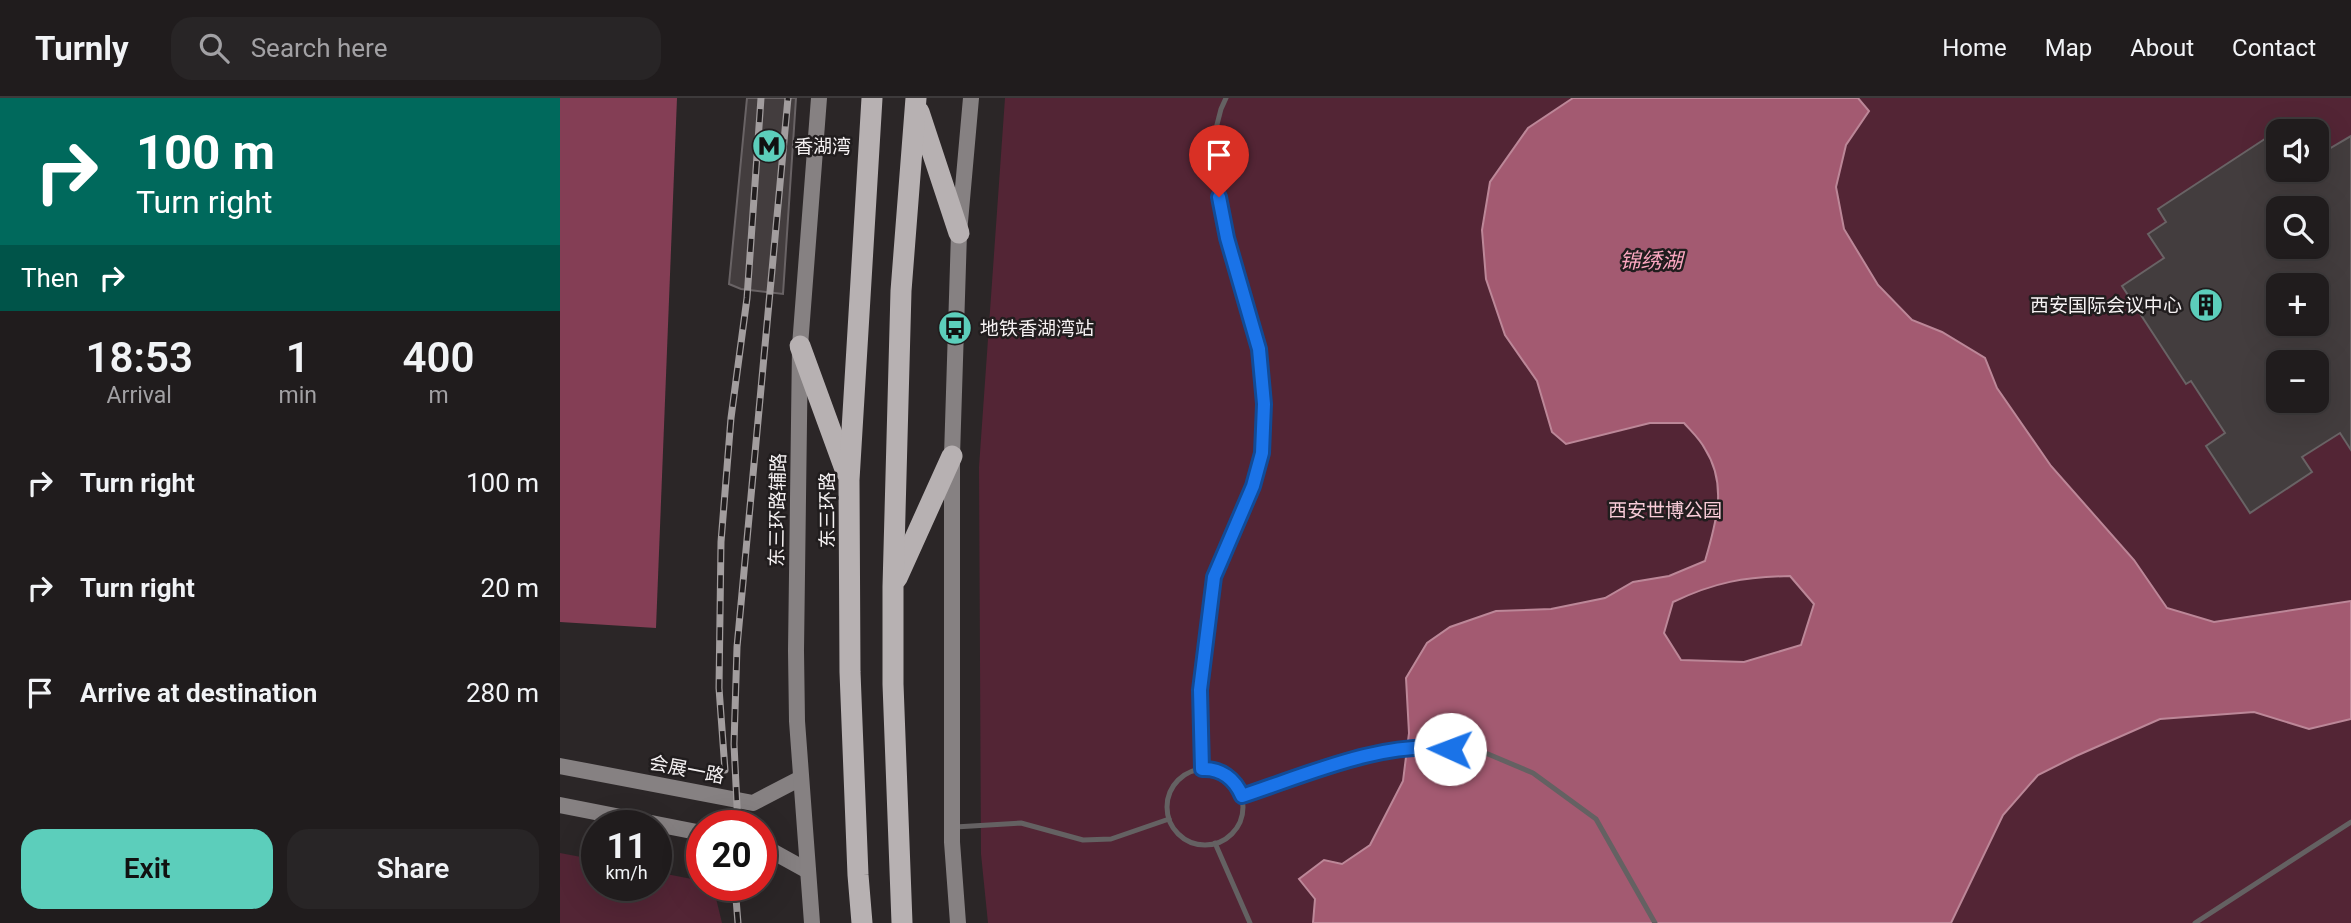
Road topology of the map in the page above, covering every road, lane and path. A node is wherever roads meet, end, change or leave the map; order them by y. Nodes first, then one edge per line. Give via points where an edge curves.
1 (819, 98) edge
2 (872, 98) edge
3 (971, 98) edge
4 (1226, 98) edge
5 (916, 100) edge
6 (958, 233) junction
7 (800, 346) junction
8 (952, 456) junction
9 (849, 480) junction
10 (894, 587) junction
11 (560, 766) edge
12 (1202, 769) junction
13 (802, 778) junction
14 (1242, 796) junction
15 (560, 805) edge
16 (1169, 820) junction
17 (2351, 822) edge
18 (952, 827) junction
19 (686, 830) edge
20 (1215, 843) junction
21 (777, 854) edge
22 (808, 871) junction
23 (812, 923) edge
24 (862, 923) edge
25 (902, 923) edge
26 (958, 923) edge
27 (1250, 923) edge
28 (1655, 923) edge
29 (2195, 923) edge

1 - 7 main road, 东三环路辅路
2 - 9 highway, 东三环路
3 - 6 main road
4 - 12 lane via 1212,144 1215,177 1259,349 1264,404 1262,453 1253,486 1214,577 1200,690
5 - 6 highway
5 - 10 highway via 901,291
6 - 8 main road
7 - 9 highway
7 - 13 main road, 东三环路辅路 via 796,651
8 - 10 highway
8 - 18 main road
9 - 24 highway, 东三环路 via 850,672
10 - 25 highway
11 - 13 main road, 会展一路 via 753,803
12 - 14 lane via 1231,779
12 - 16 lane via 1175,783 1167,807
13 - 22 main road, 东三环路辅路
14 - 20 lane via 1239,825
14 - 28 lane via 1380,751 1431,746 1488,754 1533,773 1596,819
15 - 19 main road
16 - 18 lane via 1111,839 1083,840 1021,823
16 - 20 lane via 1184,839
17 - 29 lane
18 - 26 main road
20 - 27 lane
21 - 22 main road
22 - 23 main road, 东三环路辅路

